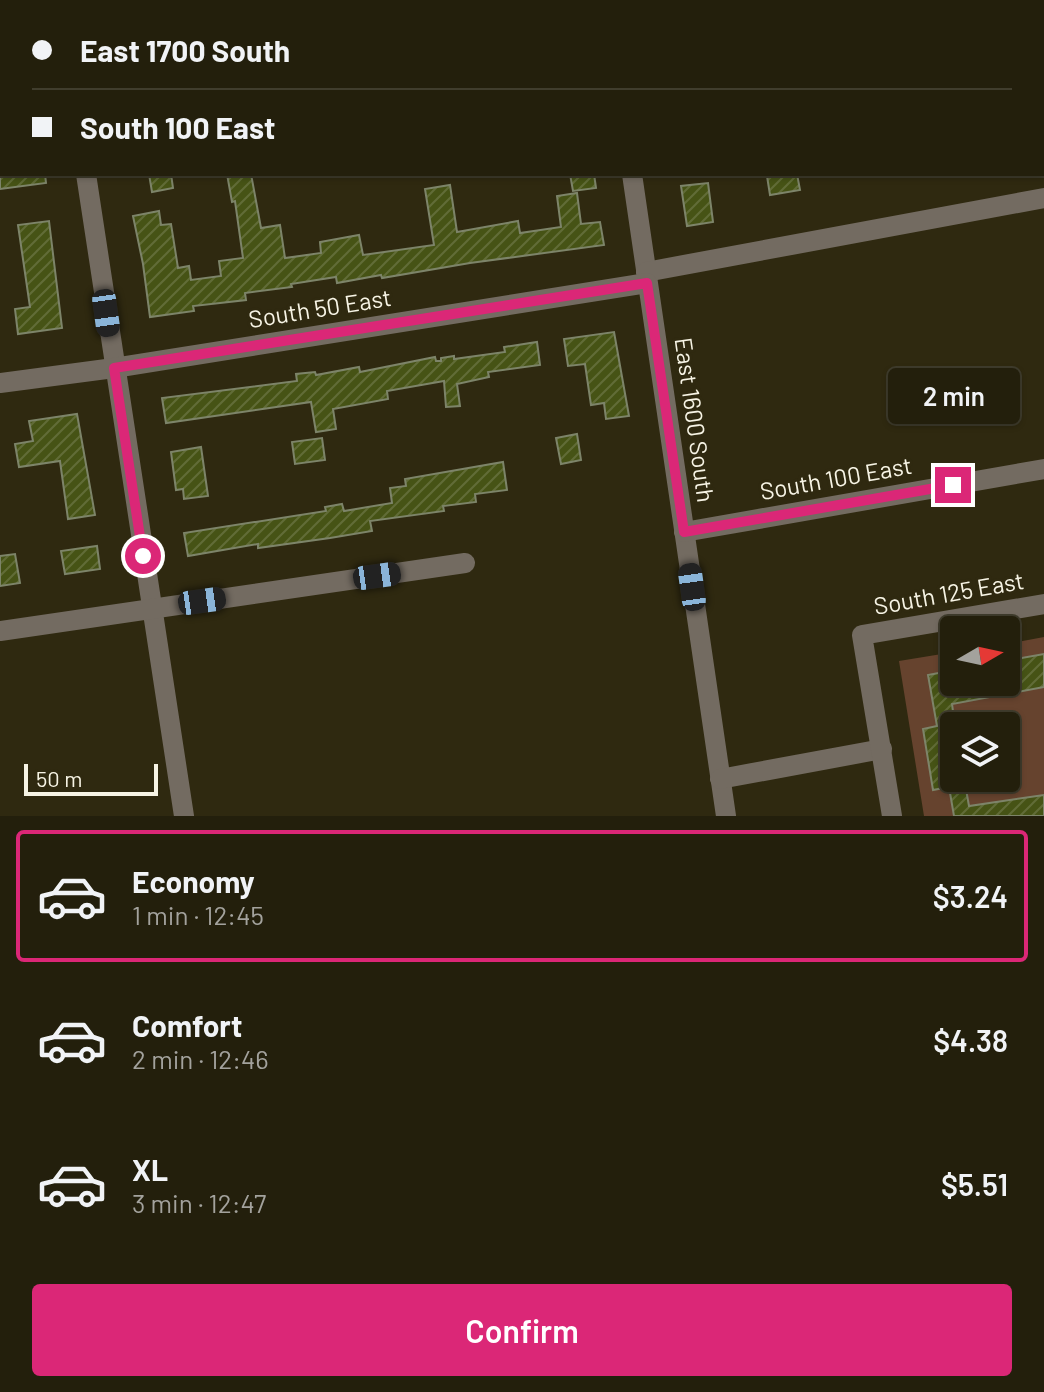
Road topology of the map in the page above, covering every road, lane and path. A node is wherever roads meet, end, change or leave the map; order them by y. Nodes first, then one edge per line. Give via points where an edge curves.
1 (86, 176) edge
2 (632, 176) edge
3 (1044, 198) edge
4 (646, 277) junction
5 (114, 368) junction
6 (0, 383) edge
7 (1044, 469) edge
8 (684, 532) junction
9 (465, 563) dead end
10 (1044, 604) edge
11 (151, 608) junction
12 (0, 631) edge
13 (882, 749) junction
14 (720, 779) junction
15 (184, 816) edge
16 (726, 816) edge
17 (892, 816) edge

1 - 5 street
2 - 4 street, East 1600 South
3 - 4 street, South 50 East
4 - 5 street, South 50 East
4 - 8 street, East 1600 South
5 - 6 street, South 50 East
5 - 11 street
7 - 8 street, South 100 East
8 - 14 street, East 1600 South
9 - 11 street
10 - 13 street, South 125 East via 862,635
11 - 12 street
11 - 15 street
13 - 14 street
13 - 17 street
14 - 16 street, East 1600 South

